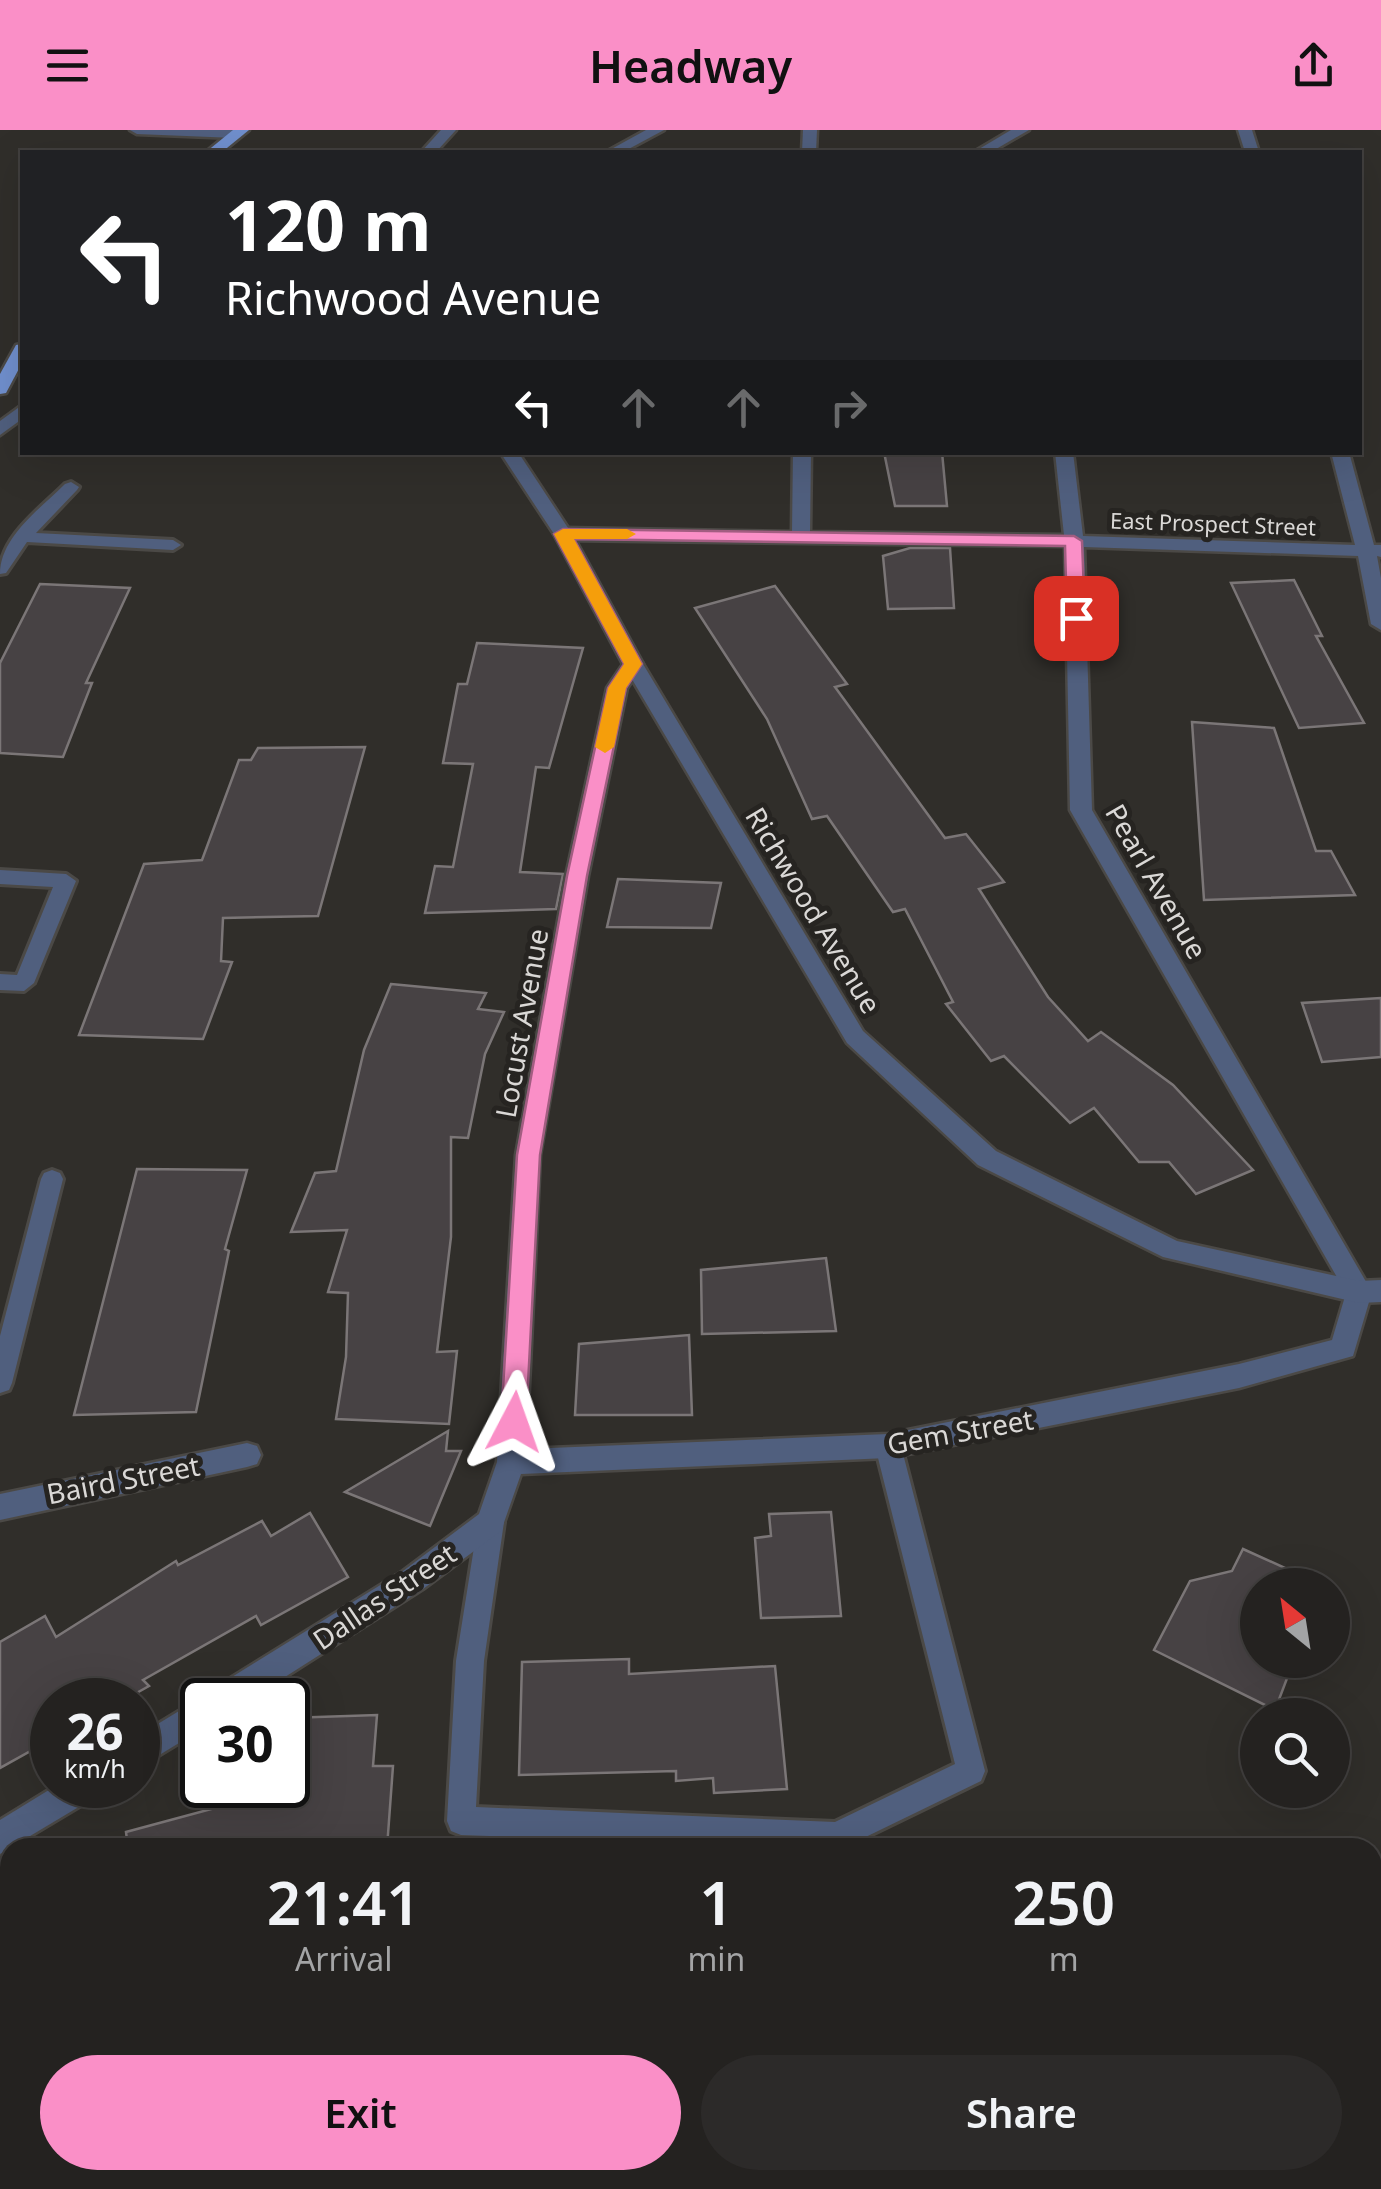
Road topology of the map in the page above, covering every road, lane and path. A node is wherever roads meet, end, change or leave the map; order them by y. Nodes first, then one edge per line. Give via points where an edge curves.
1 (137, 130) edge
2 (450, 130) edge
3 (657, 130) edge
4 (238, 132) edge
5 (1027, 134) edge
6 (215, 150) edge
7 (430, 150) edge
8 (617, 150) edge
9 (986, 150) edge
10 (20, 353) edge
11 (0, 389) edge
12 (20, 412) edge
13 (0, 430) edge
14 (511, 455) edge
15 (802, 455) edge
16 (1064, 455) edge
17 (1341, 455) edge
18 (71, 487) dead end
19 (563, 534) junction
20 (801, 536) junction
21 (22, 538) junction
22 (1074, 541) junction
23 (172, 545) dead end
24 (1374, 551) edge
25 (0, 568) edge
26 (1381, 624) edge
27 (633, 664) junction
28 (0, 877) edge
29 (0, 982) edge
30 (52, 1179) dead end
31 (1370, 1292) edge
32 (0, 1383) edge
33 (888, 1446) junction
34 (247, 1455) dead end
35 (511, 1462) junction
36 (0, 1506) edge
37 (491, 1522) junction
38 (257, 1678) edge
39 (49, 1808) edge
40 (0, 1838) edge

1 - 4 street
2 - 7 street
3 - 8 street
4 - 6 main road
5 - 9 street
10 - 11 main road
12 - 13 street
14 - 19 street, Richwood Avenue
15 - 20 street
16 - 22 street, Pearl Avenue
17 - 24 street
18 - 21 lane
19 - 20 street, East Prospect Street
19 - 27 street, Richwood Avenue
20 - 22 street, East Prospect Street
21 - 23 lane
21 - 25 lane
22 - 24 street, East Prospect Street
22 - 31 street, Pearl Avenue via 1081,810
24 - 26 street
27 - 31 street, Richwood Avenue via 855,1037 987,1158 1172,1250
27 - 35 street, Locust Avenue via 617,688 528,1155
28 - 29 lane via 66,881 24,983
30 - 32 lane
31 - 33 street, Gem Street via 1343,1348 1239,1376
33 - 35 street, Gem Street
33 - 37 lane via 971,1771 836,1836 461,1821 470,1660
34 - 36 street, Baird Street
35 - 37 street
37 - 38 street, Dallas Street via 414,1580
39 - 40 street

